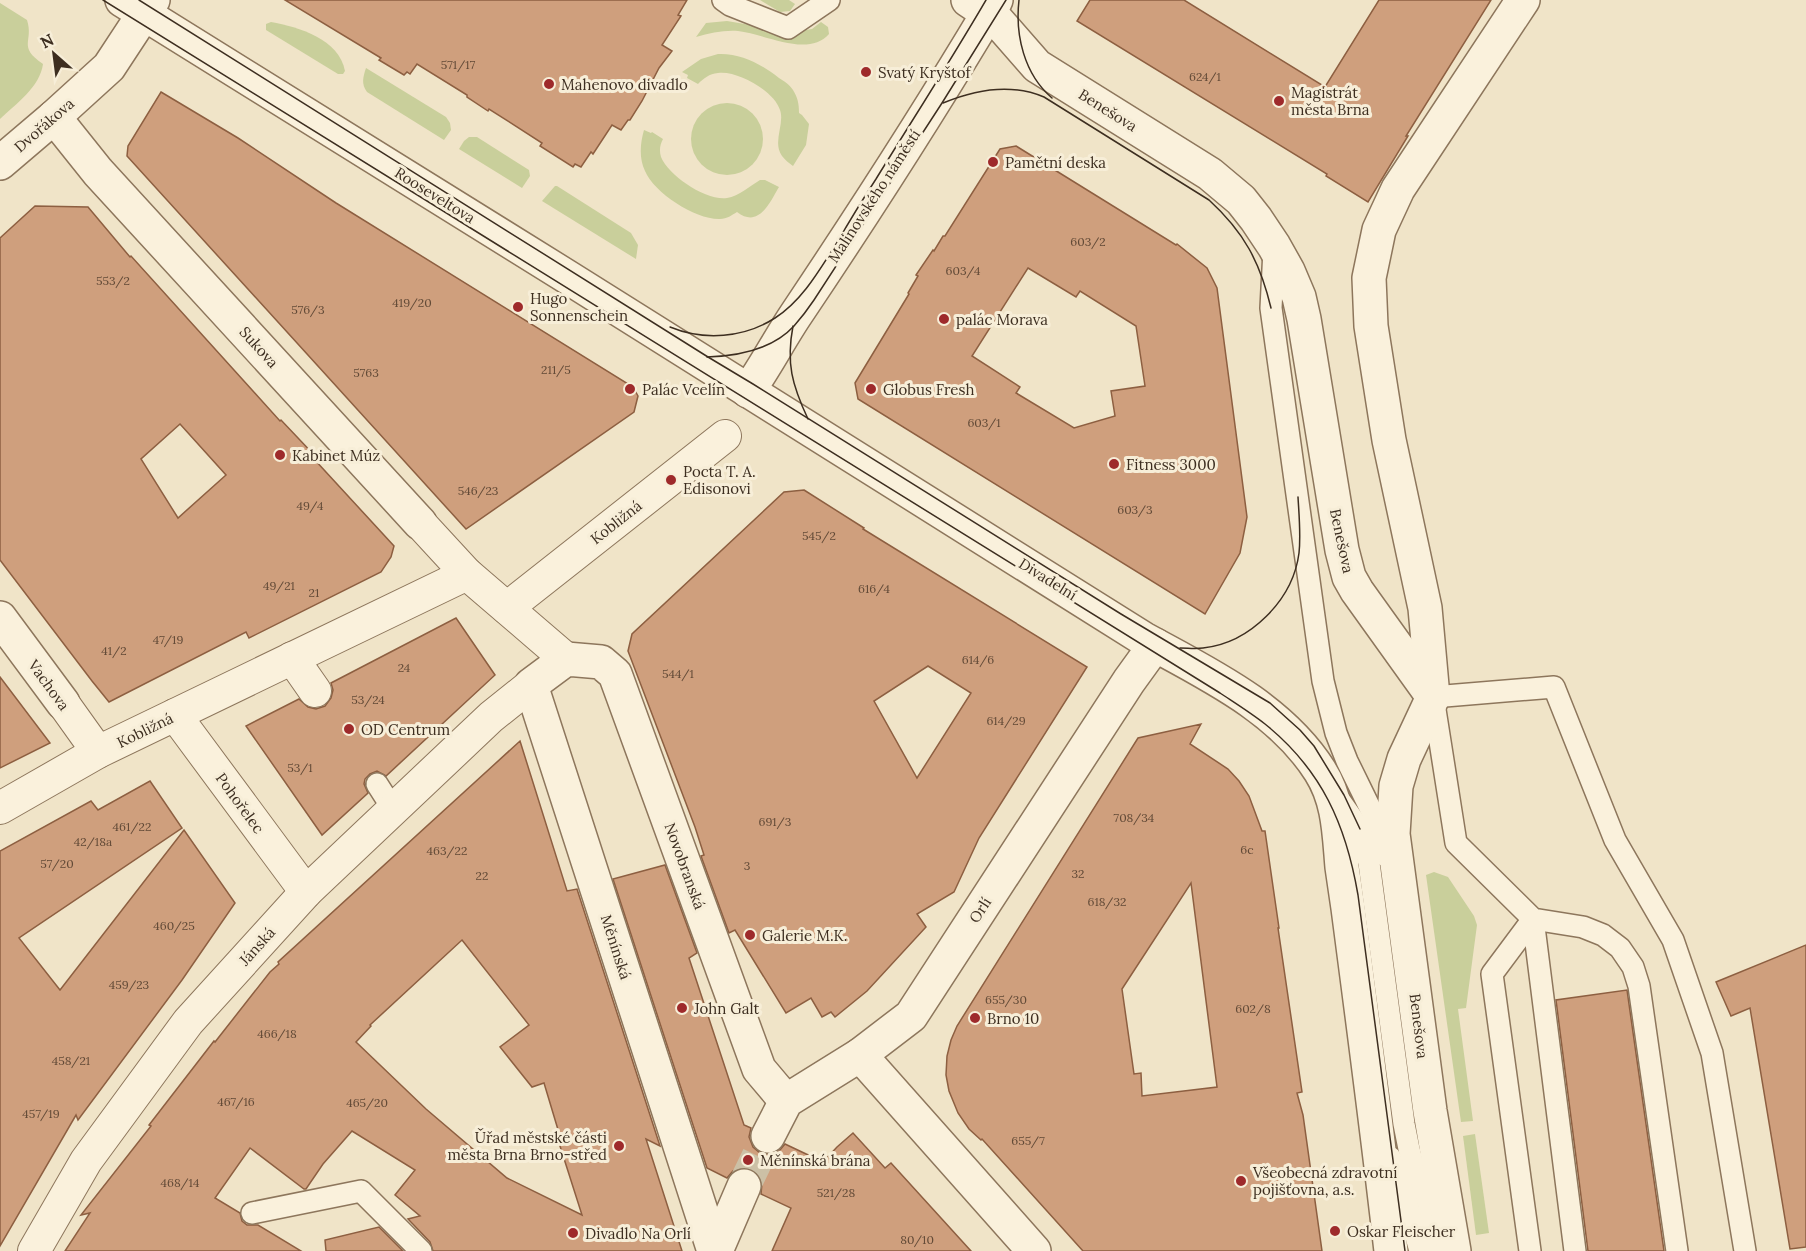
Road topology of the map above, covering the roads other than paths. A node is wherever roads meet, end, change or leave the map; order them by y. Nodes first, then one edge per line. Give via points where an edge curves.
1 (723, 0) edge
2 (829, 0) edge
3 (1523, 0) edge
4 (140, 4) edge
5 (984, 5) edge
6 (54, 117) junction
7 (0, 163) edge
8 (1274, 246) junction
9 (748, 391) junction
10 (725, 436) dead end
11 (420, 523) joint
12 (467, 574) junction
13 (507, 608) junction
14 (0, 618) edge
15 (1155, 645) junction
16 (292, 658) junction
17 (566, 659) junction
18 (531, 685) junction
19 (315, 691) dead end
20 (1433, 697) junction
21 (63, 703) joint
22 (175, 715) junction
23 (98, 752) junction
24 (1329, 786) junction
25 (0, 808) edge
26 (1373, 886) junction
27 (306, 892) junction
28 (1533, 919) junction
29 (1395, 933) junction
30 (1413, 985) junction
31 (860, 1055) junction
32 (786, 1101) junction
33 (1377, 1123) junction
34 (768, 1136) tunnel mouth
35 (744, 1186) tunnel mouth
36 (252, 1213) dead end
37 (1437, 1250) edge
38 (34, 1251) edge
39 (421, 1251) edge
40 (715, 1251) edge
41 (1034, 1251) edge
42 (1390, 1251) edge
43 (1530, 1251) edge
44 (1575, 1251) edge
45 (1677, 1251) edge
46 (1744, 1251) edge

1 - 2 lane via 788,28
3 - 20 street via 1398,189 1379,230 1369,278 1371,326 1389,440 1425,608
4 - 6 street, Dvořákova via 109,67
4 - 9 street, Rooseveltova
5 - 8 street, Benešova via 1037,66 1210,174 1241,200
5 - 9 street, Malinovského náměstí via 925,116
6 - 7 street, Dvořákova
6 - 11 street, Sukova via 98,172
8 - 20 street, Benešova via 1288,270 1304,319 1349,577
8 - 29 lane via 1271,308 1323,681 1336,733 1377,826
9 - 15 street, Divadelní
10 - 13 street, Kobližná
11 - 12 street, Sukova
12 - 13 street
12 - 16 street, Kobližná
13 - 17 street
14 - 21 street, Vachova
15 - 24 street, Divadelní via 1266,712 1295,738
15 - 31 street, Orlí via 911,1016
16 - 19 street
16 - 22 street, Kobližná
17 - 18 street
17 - 32 street, Novobranská via 601,662 615,674 759,1069
18 - 27 street, Jánská via 385,797
18 - 40 street, Měnínská
20 - 28 lane via 1456,843
20 - 30 street, Benešova via 1404,759 1393,816
20 - 46 lane via 1554,687 1615,840 1673,940 1712,1053
21 - 23 street, Vachova
22 - 23 street, Kobližná
22 - 27 street, Pohořelec
23 - 25 street, Kobližná
24 - 26 lane via 1360,830
24 - 33 street via 1338,820
26 - 29 lane
26 - 37 lane via 1404,1124
27 - 38 street, Jánská via 188,1022 86,1161
28 - 43 lane via 1492,974
28 - 44 lane
28 - 45 lane via 1583,927 1603,935 1620,948 1633,967 1640,986
29 - 30 lane
29 - 37 lane
30 - 37 street, Benešova via 1430,1111
31 - 32 street, Orlí
31 - 41 street
32 - 34 street
33 - 37 lane via 1406,1200
33 - 42 street
35 - 40 street
36 - 39 lane via 361,1191

